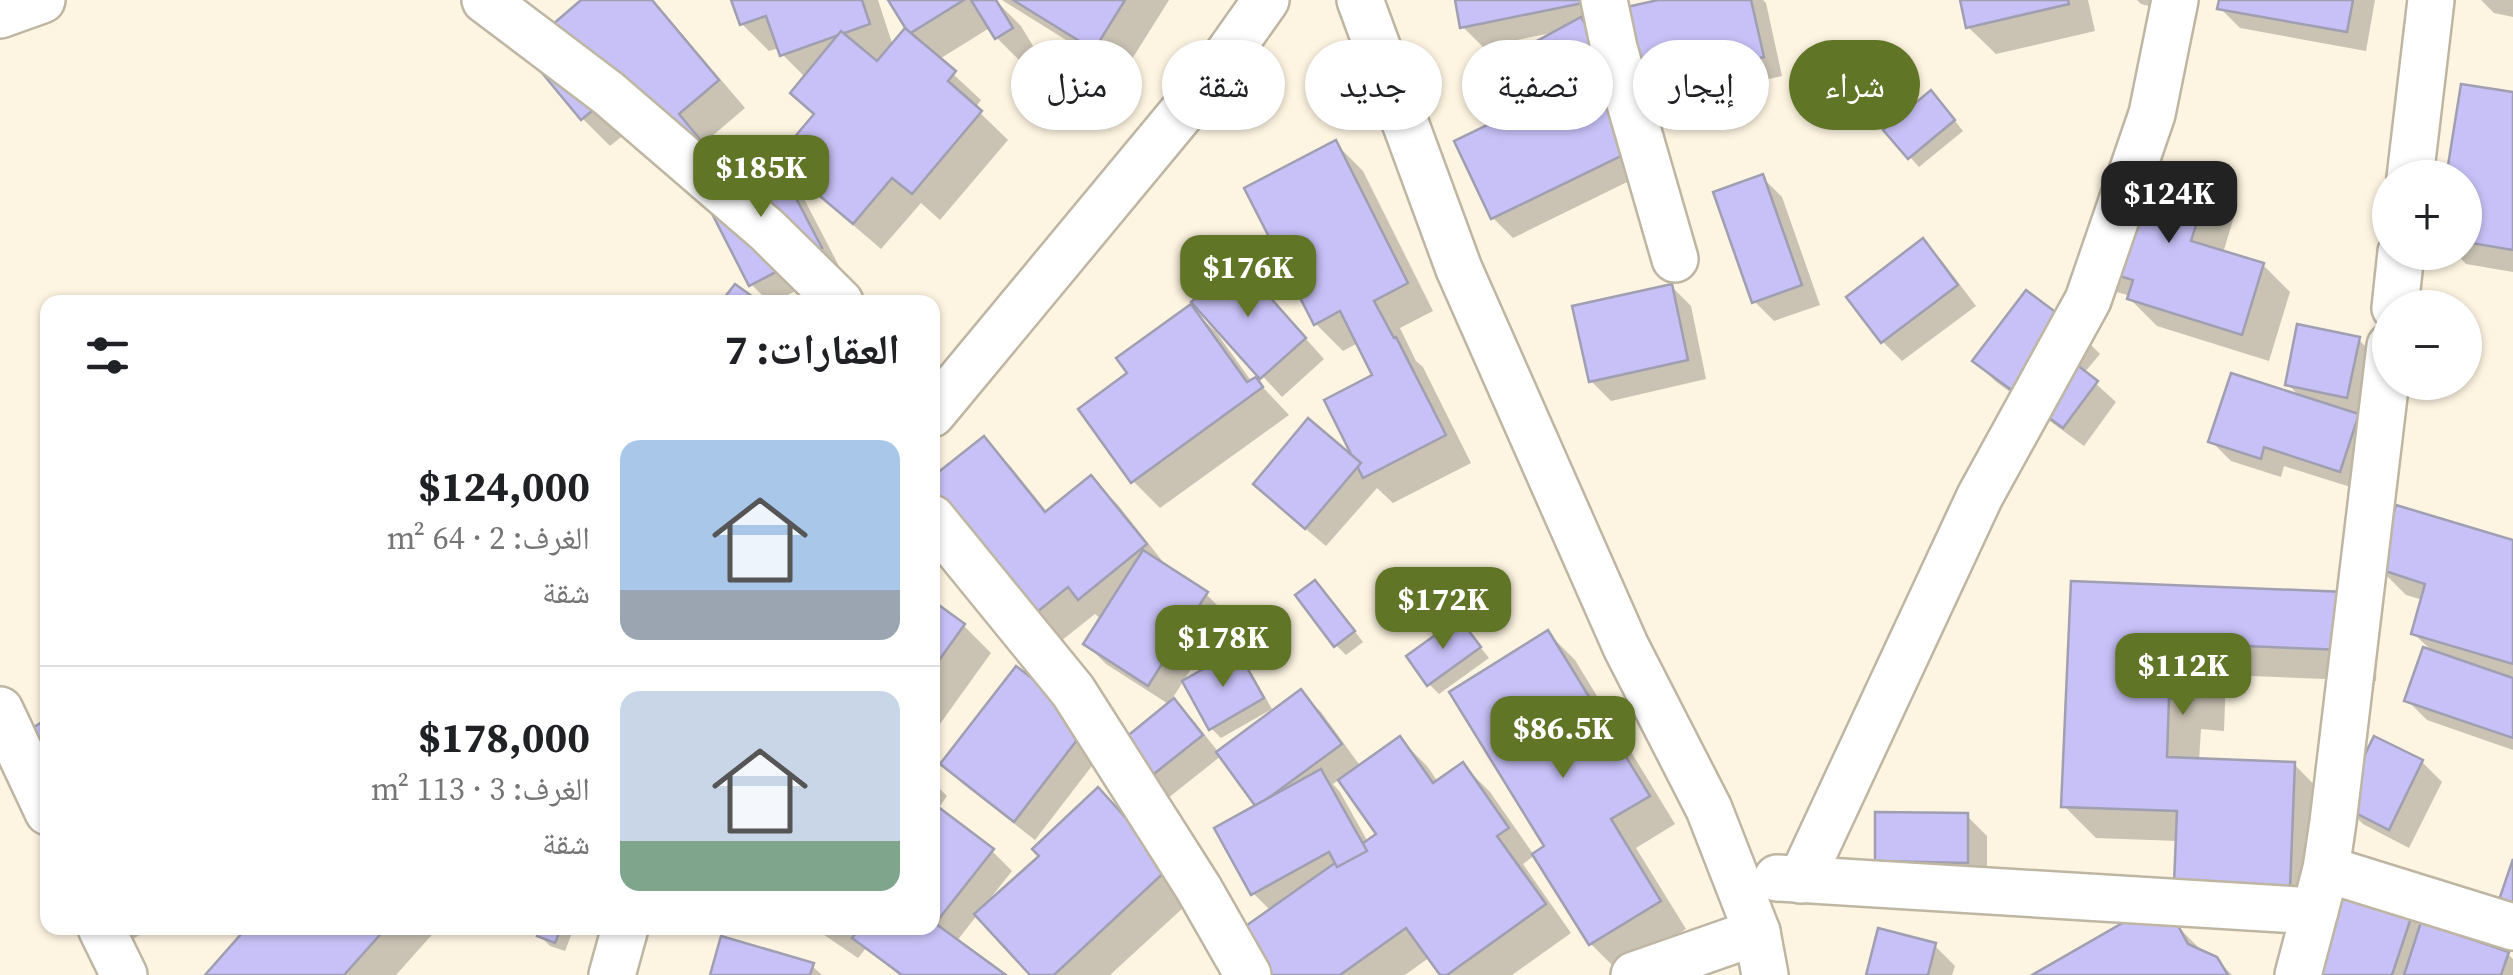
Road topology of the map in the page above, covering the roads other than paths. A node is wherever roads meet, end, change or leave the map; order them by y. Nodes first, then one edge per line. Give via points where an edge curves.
1 (42, 0) edge
2 (485, 0) edge
3 (1266, 0) edge
4 (1360, 0) edge
5 (1604, 0) edge
6 (2174, 0) edge
7 (2431, 0) edge
8 (0, 15) edge
9 (2412, 160) edge
10 (1675, 259) dead end
11 (833, 295) edge
12 (2384, 400) edge
13 (940, 405) edge
14 (940, 528) edge
15 (0, 710) edge
16 (40, 795) edge
17 (1735, 876) junction
18 (1802, 880) junction
19 (2320, 890) junction
20 (2513, 926) edge
21 (105, 935) edge
22 (624, 935) edge
23 (1761, 953) edge
24 (124, 975) edge
25 (612, 975) edge
26 (1248, 975) edge
27 (1634, 975) edge
28 (2298, 975) edge

1 - 8 street
2 - 11 street via 608,93
3 - 13 street via 1213,75
4 - 17 street via 1458,269
5 - 10 street
6 - 18 street via 2152,114 2088,300 1980,496
7 - 9 street
12 - 19 street
14 - 26 street via 1074,692
15 - 16 street
17 - 18 street
17 - 23 street
18 - 19 street
19 - 20 street
19 - 28 street
21 - 24 street
22 - 25 street
23 - 27 street

